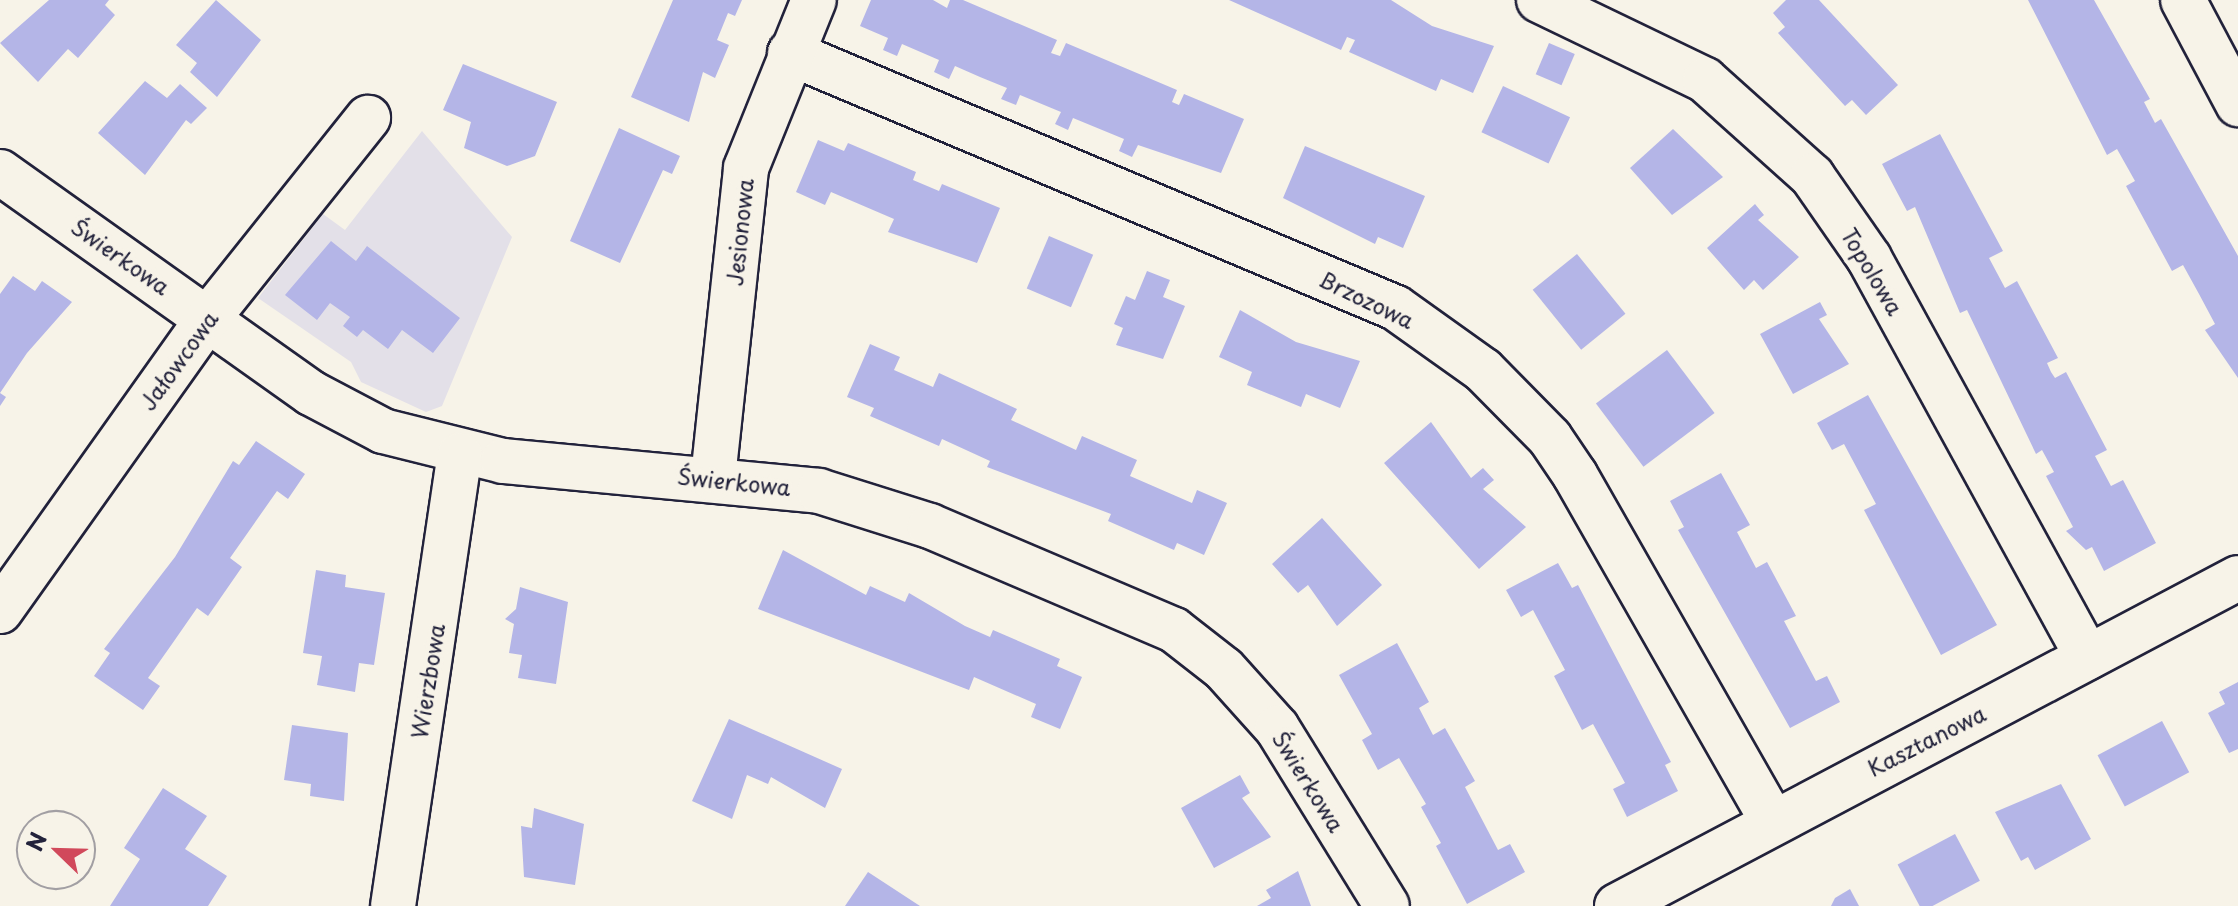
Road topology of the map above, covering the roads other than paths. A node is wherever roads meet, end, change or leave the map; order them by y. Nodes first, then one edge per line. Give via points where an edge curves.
1 (814, 0) edge
2 (1539, 0) edge
3 (2183, 0) edge
4 (790, 53) junction
5 (2238, 104) edge
6 (368, 118) dead end
7 (0, 172) edge
8 (209, 317) junction
9 (460, 455) junction
10 (713, 478) junction
11 (2238, 578) edge
12 (0, 611) edge
13 (2087, 657) junction
14 (1772, 820) junction
15 (393, 906) edge
16 (1387, 906) edge
17 (1617, 906) edge

1 - 4 street, Jesionowa
2 - 13 street, Topolowa via 1705,80 1812,176 1869,258
3 - 5 street
4 - 10 street, Jesionowa via 746,168
4 - 14 street, Brzozowa via 1396,308 1483,370 1550,438 1575,475
6 - 8 street, Jałowcowa
7 - 8 street, Świerkowa
8 - 9 street, Świerkowa via 346,413
8 - 12 street, Jałowcowa
9 - 10 street, Świerkowa
9 - 15 street, Wierzbowa
10 - 16 street, Świerkowa via 819,491 918,521 1196,644 1277,728
11 - 13 street, Kasztanowa
13 - 14 street, Kasztanowa
14 - 17 street, Kasztanowa

